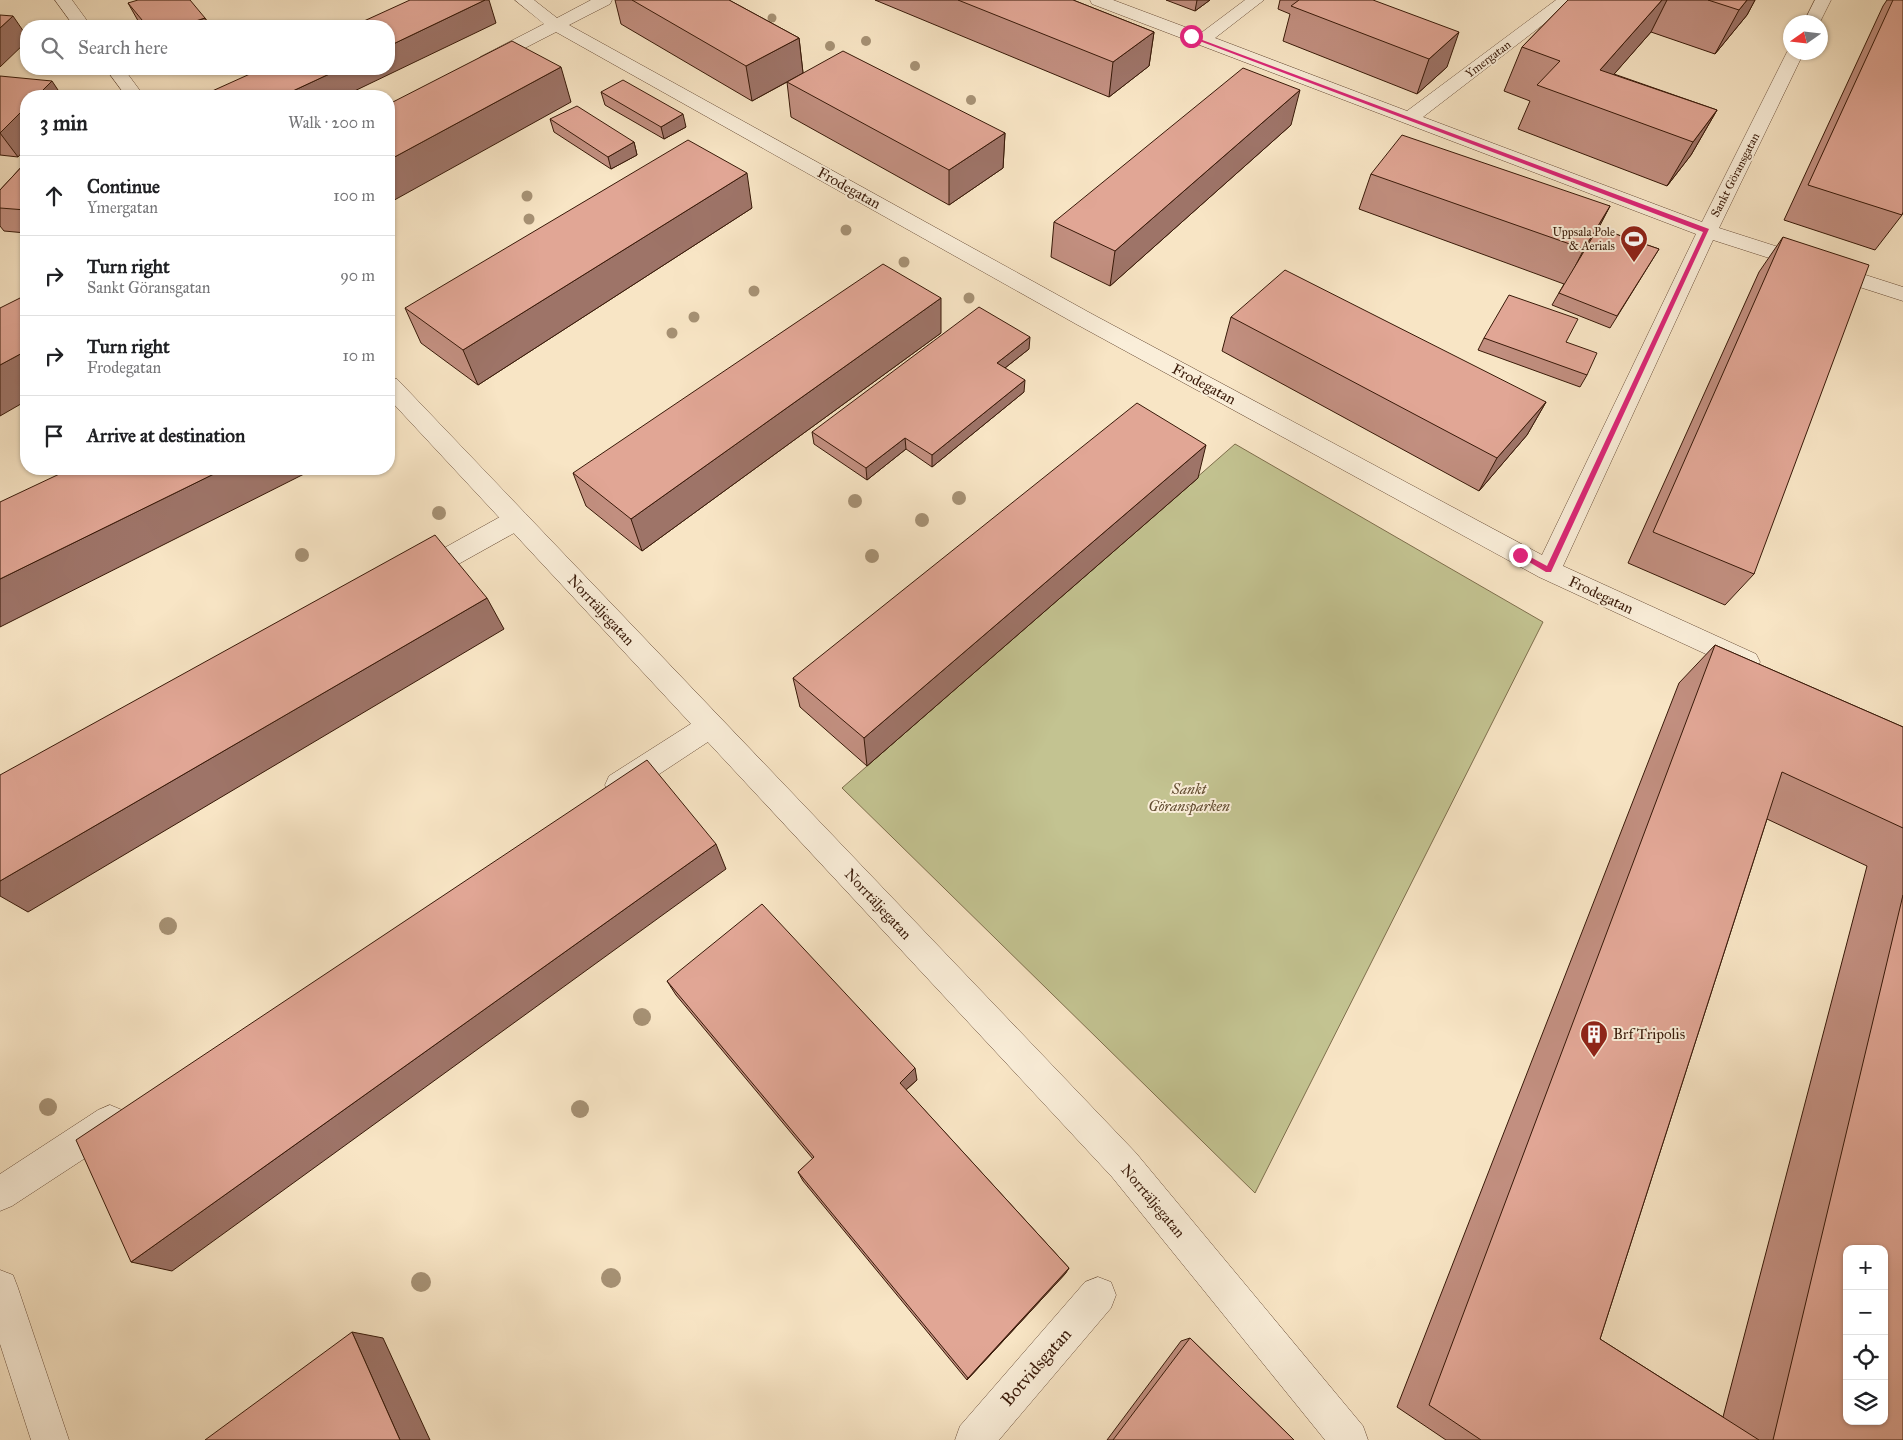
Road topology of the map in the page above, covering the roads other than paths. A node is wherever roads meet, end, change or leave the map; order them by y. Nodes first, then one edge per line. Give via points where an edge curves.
1 (63, 0) edge
2 (523, 0) edge
3 (604, 0) edge
4 (1098, 0) edge
5 (1256, 0) edge
6 (1567, 0) edge
7 (1823, 0) edge
8 (1816, 15) edge
9 (78, 20) edge
10 (556, 25) junction
11 (1202, 40) junction
12 (1792, 60) edge
13 (470, 68) edge
14 (120, 75) edge
15 (131, 90) edge
16 (1409, 118) junction
17 (1707, 231) junction
18 (1903, 294) edge
19 (395, 391) edge
20 (516, 520) junction
21 (1548, 570) junction
22 (396, 588) edge
23 (1769, 672) edge
24 (710, 726) junction
25 (594, 802) edge
26 (131, 1108) edge
27 (0, 1194) edge
28 (0, 1288) edge
29 (1098, 1294) dead end
30 (50, 1440) edge
31 (974, 1440) edge
32 (1349, 1440) edge

1 - 9 street
2 - 10 street, Frodegatan
3 - 10 street
4 - 11 street
5 - 11 street
6 - 16 street, Ymergatan
7 - 8 street
10 - 13 street
10 - 21 street, Frodegatan via 1084,319
11 - 16 street
12 - 17 street, Sankt Göransgatan
14 - 15 street
16 - 17 street
17 - 18 street
17 - 21 street, Sankt Göransgatan
19 - 20 street, Norrtäljegatan
20 - 22 street
20 - 24 street, Norrtäljegatan
21 - 23 street, Frodegatan
24 - 25 street
24 - 32 street, Norrtäljegatan via 1124,1165
26 - 27 street
28 - 30 street
29 - 31 street, Botvidsgatan

